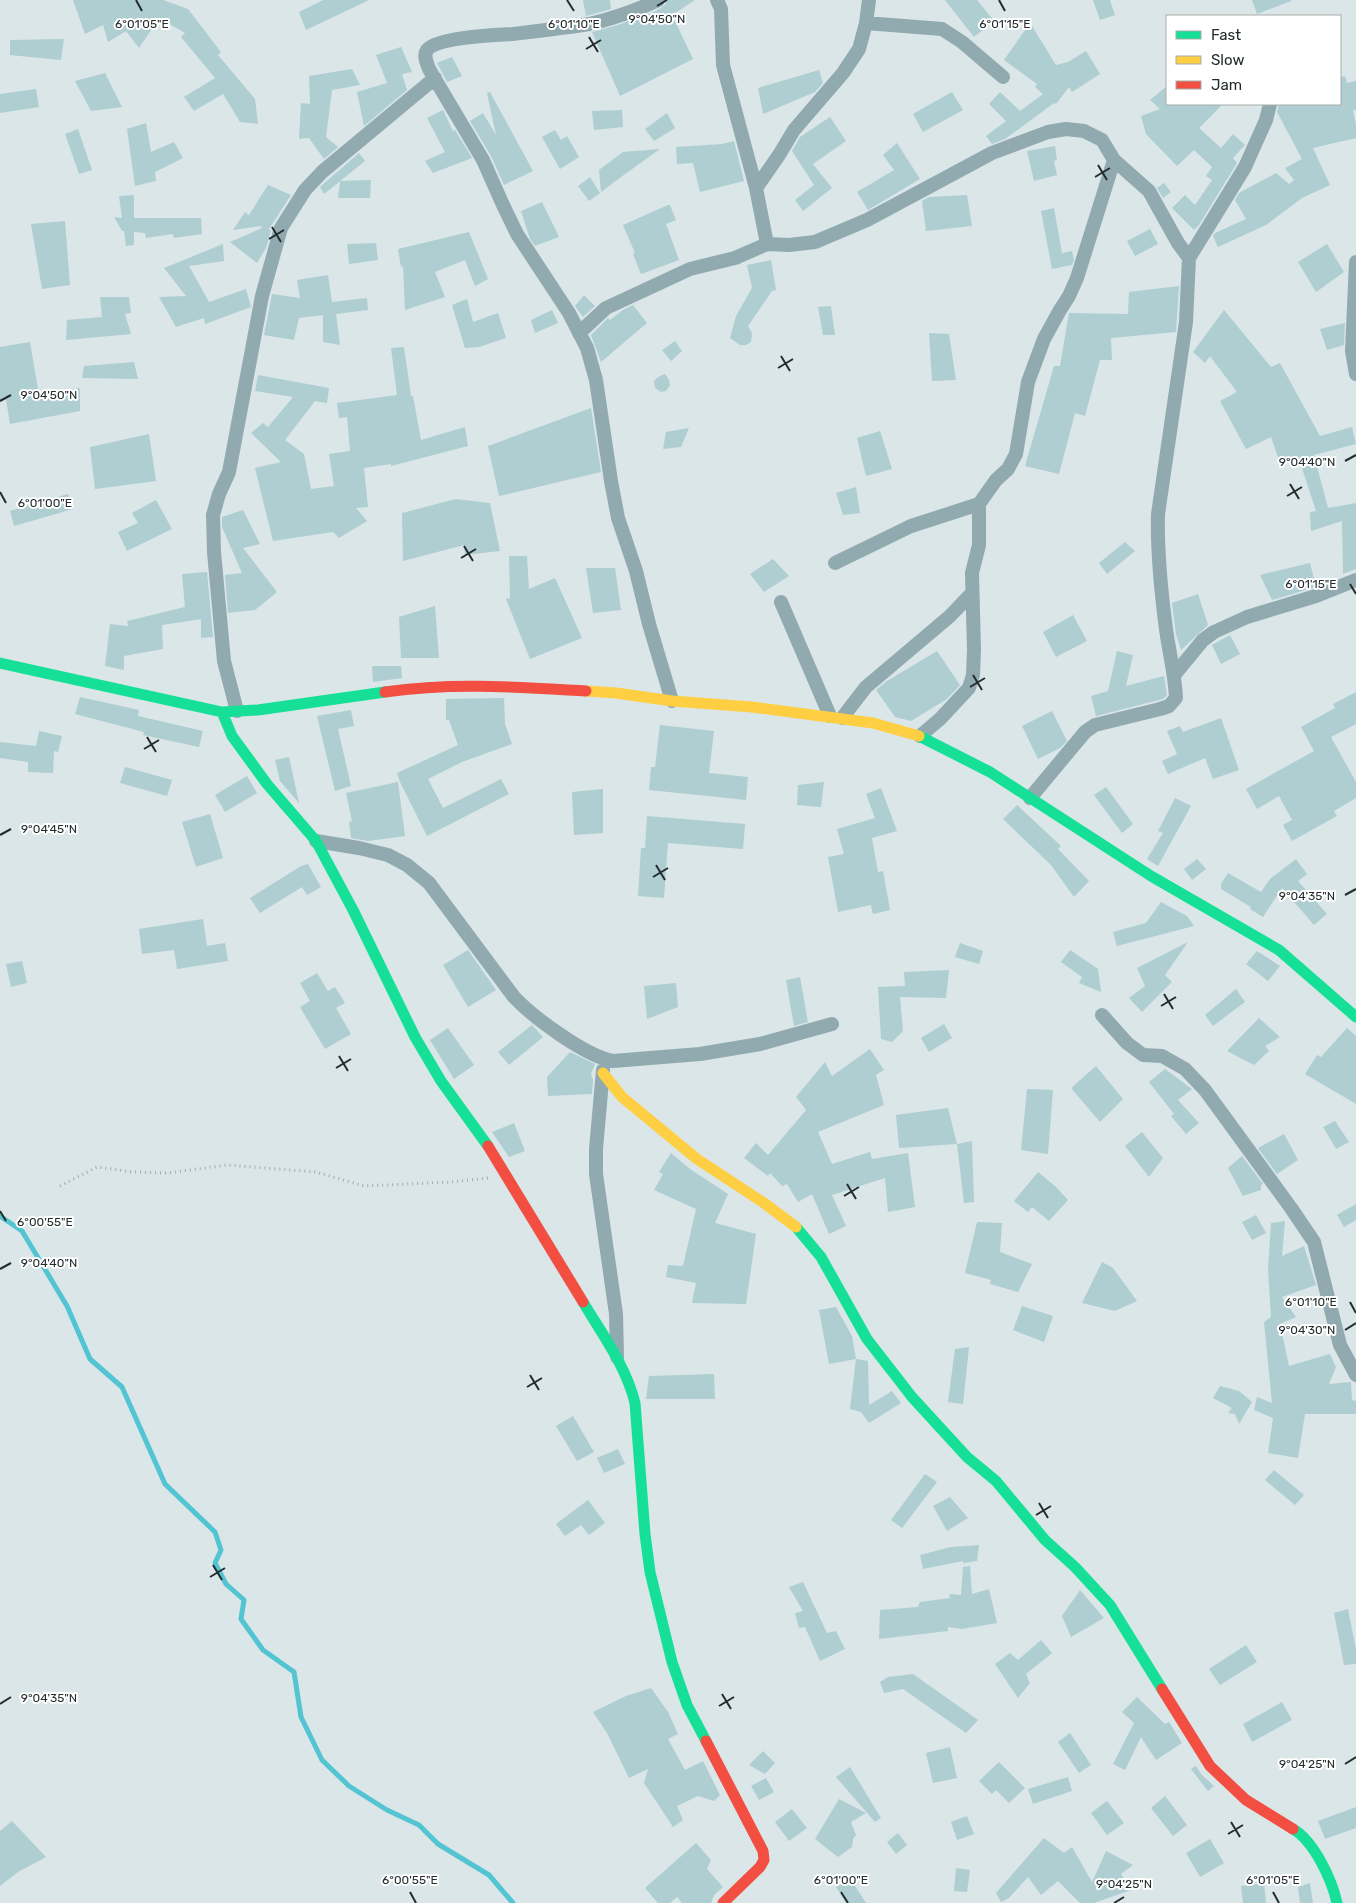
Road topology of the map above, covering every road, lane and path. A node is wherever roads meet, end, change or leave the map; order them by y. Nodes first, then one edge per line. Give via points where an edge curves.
1 (658, 0) edge
2 (717, 0) edge
3 (869, 0) edge
4 (866, 23) junction
5 (1003, 77) dead end
6 (435, 78) junction
7 (1270, 105) edge
8 (1114, 160) junction
9 (756, 188) junction
10 (767, 244) junction
11 (1190, 258) junction
12 (1356, 262) edge
13 (579, 333) junction
14 (1354, 350) edge
15 (1356, 374) edge
16 (979, 504) junction
17 (835, 563) dead end
18 (1356, 580) edge
19 (971, 594) junction
20 (781, 602) dead end
21 (0, 663) edge
22 (1175, 674) junction
23 (672, 701) junction
24 (237, 711) junction
25 (222, 712) junction
26 (836, 717) junction
27 (920, 736) junction
28 (1030, 798) junction
29 (316, 841) junction
30 (1102, 1014) dead end
31 (1356, 1017) edge
32 (832, 1024) dead end
33 (604, 1066) junction
34 (506, 1176) junction
35 (60, 1186) dead end
36 (617, 1358) junction
37 (1356, 1375) edge
38 (722, 1903) edge
39 (1337, 1903) edge

1 - 6 street via 592,23 468,37 432,46 425,57
2 - 9 street via 721,9 723,65
3 - 4 street
4 - 5 street via 942,29
4 - 9 street via 859,48 843,73 794,130
6 - 13 street via 483,160 517,234
6 - 24 street via 322,172 305,190 281,228 262,296 229,472 213,515 224,661
7 - 11 street via 1244,167
8 - 10 street via 1102,140 1084,131 1048,132 992,154 867,220 815,242
8 - 11 street via 1148,191
8 - 16 street via 1077,278 1044,339 1028,382 1016,454
9 - 10 street
10 - 13 street via 736,258 690,269 643,289 606,308
11 - 22 street via 1186,322 1158,514 1157,544 1164,613
12 - 14 street
13 - 23 street via 596,380 618,518
14 - 15 street
16 - 17 street via 911,526
16 - 19 street via 979,545
18 - 22 street via 1247,617 1214,632 1203,640
19 - 26 street
19 - 27 street via 974,650 969,688
20 - 26 street
21 - 25 street
22 - 28 street via 1176,698 1170,706 1095,725
23 - 24 street via 616,693 484,685 421,687
23 - 26 street via 752,706
24 - 25 street
25 - 29 street via 232,736 267,784
26 - 27 street
27 - 28 street via 966,759
28 - 31 street via 1151,876 1279,950
29 - 33 street via 388,855 407,865 429,883 526,1010
29 - 34 street via 415,1037
30 - 37 street via 1127,1043 1143,1055 1162,1056 1192,1076 1291,1208 1314,1242 1340,1346
32 - 33 street via 760,1044 700,1054 613,1061
33 - 36 street via 596,1174 616,1314
33 - 39 street via 622,1097 642,1115 697,1159 794,1225 821,1257 867,1339 912,1397 967,1457 996,1481 1046,1540 1110,1605 1210,1766 1246,1800 1299,1832 1308,1842 1333,1886
34 - 35 path via 364,1186 316,1172 227,1164 168,1173 97,1167
34 - 36 street
36 - 38 street via 635,1402 645,1534 660,1618 672,1662 687,1705 763,1851 764,1860 760,1867

